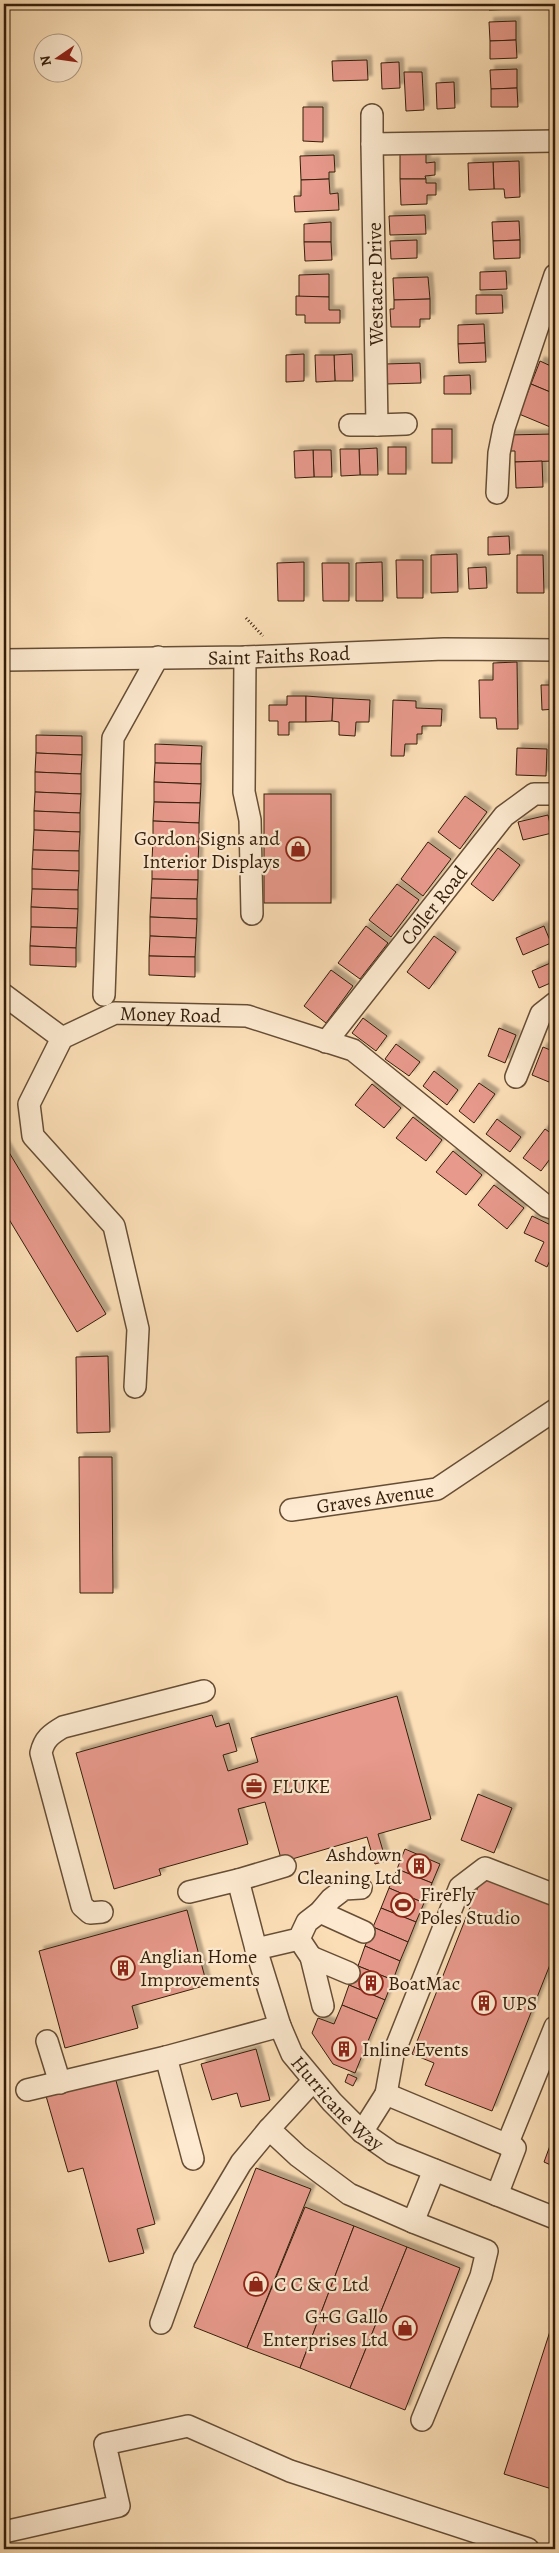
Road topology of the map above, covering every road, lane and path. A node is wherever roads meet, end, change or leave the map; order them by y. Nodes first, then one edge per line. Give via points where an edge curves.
1 (372, 116) dead end
2 (555, 141) edge
3 (372, 144) junction
4 (555, 275) edge
5 (406, 424) dead end
6 (350, 425) dead end
7 (377, 425) junction
8 (497, 493) dead end
9 (555, 650) edge
10 (158, 657) junction
11 (245, 657) junction
12 (4, 660) edge
13 (555, 794) edge
14 (252, 914) dead end
15 (4, 995) edge
16 (104, 995) dead end
17 (555, 1002) edge
18 (62, 1038) junction
19 (326, 1042) junction
20 (516, 1077) dead end
21 (555, 1208) edge
22 (135, 1387) dead end
23 (555, 1410) edge
24 (291, 1510) dead end
25 (204, 1691) dead end
26 (285, 1866) dead end
27 (238, 1880) junction
28 (361, 1888) dead end
29 (189, 1892) dead end
30 (555, 1895) edge
31 (102, 1912) dead end
32 (320, 1912) junction
33 (364, 1932) dead end
34 (299, 1939) junction
35 (256, 1949) junction
36 (311, 1957) junction
37 (349, 1973) dead end
38 (323, 2006) dead end
39 (280, 2026) junction
40 (555, 2027) edge
41 (48, 2041) dead end
42 (166, 2057) junction
43 (313, 2081) junction
44 (60, 2083) junction
45 (27, 2090) dead end
46 (386, 2094) junction
47 (269, 2129) junction
48 (362, 2132) junction
49 (507, 2145) junction
50 (193, 2159) dead end
51 (434, 2170) junction
52 (497, 2195) junction
53 (555, 2218) edge
54 (413, 2222) junction
55 (161, 2323) dead end
56 (422, 2420) dead end
57 (4, 2532) edge
58 (528, 2549) edge

1 - 3 street, Westacre Drive
2 - 3 street
3 - 7 street, Westacre Drive
4 - 8 street via 504,428
5 - 7 street
6 - 7 street
9 - 11 street, Saint Faiths Road via 444,649
10 - 11 street, Saint Faiths Road
10 - 12 street, Saint Faiths Road
10 - 16 street via 113,738
11 - 14 street via 244,792 250,820
13 - 19 street, Coller Road via 534,794 504,816
15 - 18 street
17 - 20 street via 541,1014
18 - 19 street, Money Road via 115,1013 247,1016
18 - 22 street via 29,1104 33,1136 114,1226 138,1329
19 - 21 street, Money Road via 353,1050 546,1206
23 - 24 street, Graves Avenue via 438,1489
25 - 31 street via 63,1727 43,1744 41,1753 82,1906 90,1913
26 - 27 street
27 - 29 street
27 - 35 street, Hurricane Way
28 - 32 street via 344,1889
30 - 46 street via 485,1868 460,1887 393,2054
32 - 33 street
32 - 34 street via 307,1922
34 - 35 street
34 - 36 street
35 - 39 street, Hurricane Way
36 - 37 street
36 - 38 street
39 - 42 street
39 - 43 street, Hurricane Way via 292,2054
40 - 49 street
41 - 44 street
42 - 44 street
42 - 50 street
43 - 47 street
43 - 48 street, Hurricane Way
44 - 45 street
46 - 48 street
46 - 49 street
47 - 54 street via 298,2156 349,2194
47 - 55 street via 241,2163 184,2259
48 - 51 street, Hurricane Way via 392,2152
49 - 52 street via 515,2148
51 - 52 street, Hurricane Way
51 - 54 street
52 - 53 street, Hurricane Way
54 - 56 street via 487,2251 481,2276
57 - 58 street via 119,2506 105,2444 188,2426 290,2471

